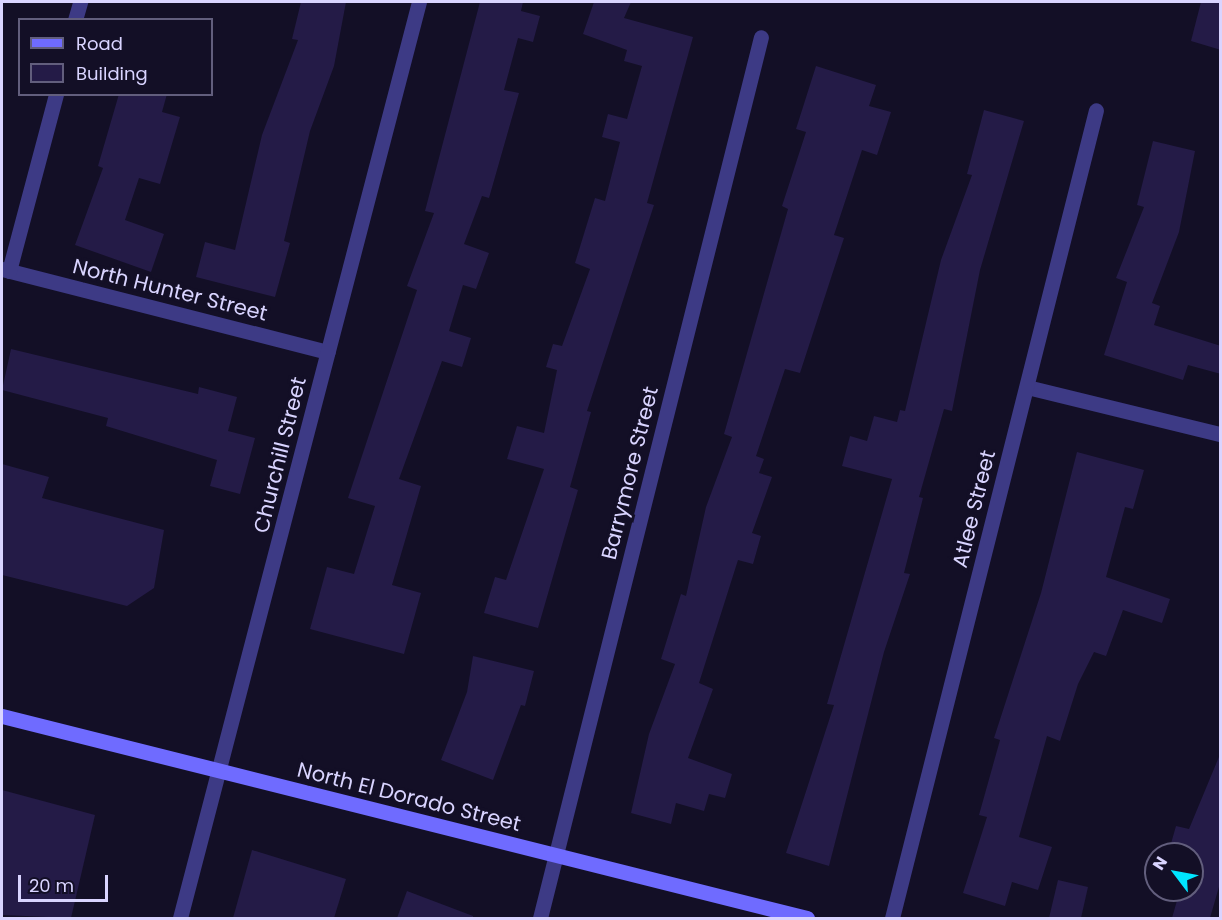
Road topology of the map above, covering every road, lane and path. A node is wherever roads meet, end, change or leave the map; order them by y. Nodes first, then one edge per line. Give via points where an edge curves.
1 (80, 2) edge
2 (419, 2) edge
3 (76, 18) edge
4 (761, 37) dead end
5 (55, 96) edge
6 (1096, 110) dead end
7 (5, 270) edge
8 (328, 352) junction
9 (1027, 387) junction
10 (1221, 434) edge
11 (2, 716) edge
12 (218, 772) junction
13 (556, 855) junction
14 (180, 918) edge
15 (540, 918) edge
16 (807, 918) edge
17 (892, 918) edge

1 - 3 street
2 - 8 street, Churchill Street
4 - 13 street, Barrymore Street
5 - 7 street
6 - 9 street, Atlee Street
7 - 8 street, North Hunter Street
8 - 12 street, Churchill Street
9 - 10 street
9 - 17 street, Atlee Street
11 - 12 main road, North El Dorado Street
12 - 13 main road, North El Dorado Street
12 - 14 street, Churchill Street
13 - 15 street, Barrymore Street
13 - 16 main road, North El Dorado Street

